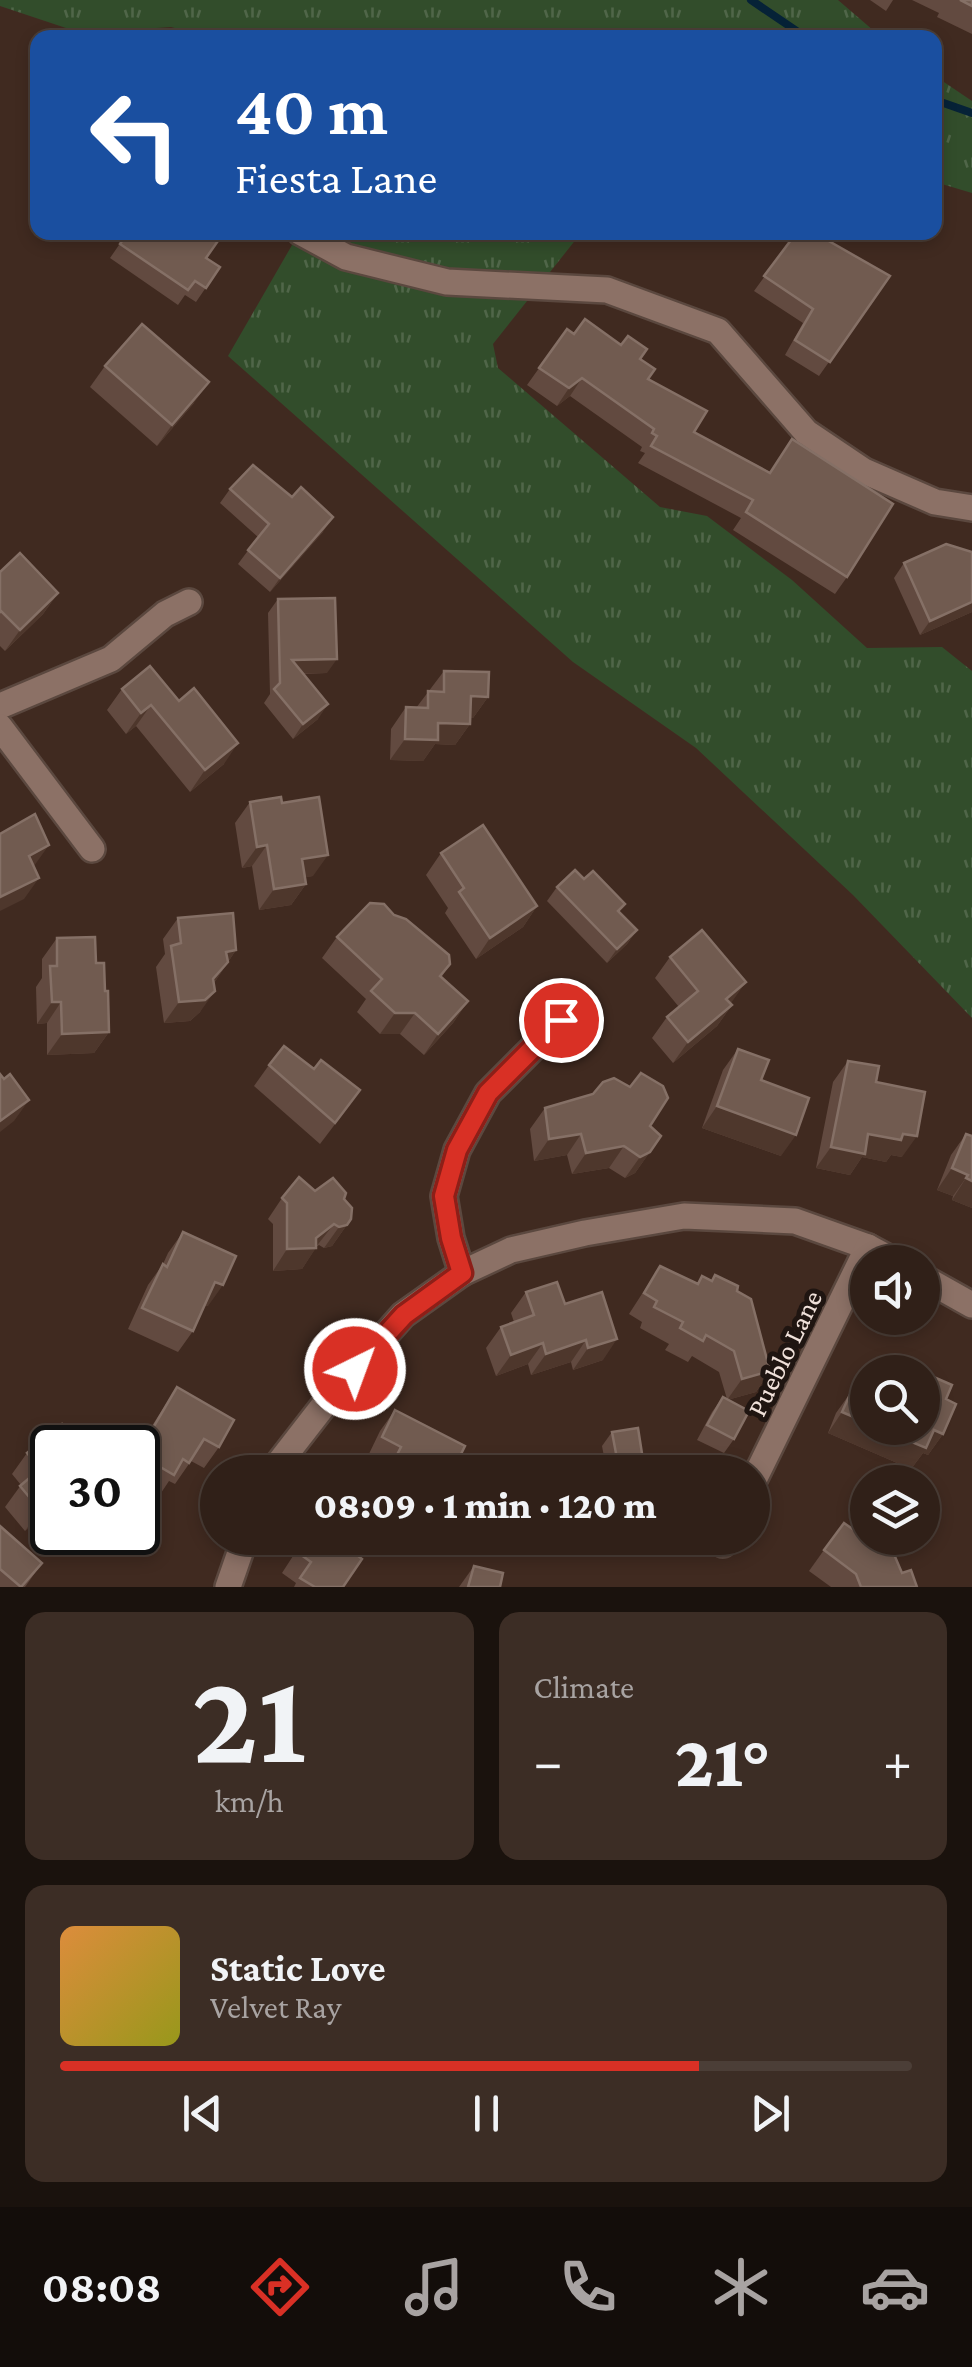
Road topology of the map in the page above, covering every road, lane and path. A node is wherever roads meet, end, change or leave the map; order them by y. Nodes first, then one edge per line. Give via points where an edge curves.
1 (315, 240) edge
2 (972, 508) edge
3 (188, 602) dead end
4 (0, 706) edge
5 (0, 727) edge
6 (92, 849) dead end
7 (561, 1020) dead end
8 (862, 1245) edge
9 (462, 1273) junction
10 (850, 1284) edge
11 (940, 1287) edge
12 (972, 1305) edge
13 (285, 1455) edge
14 (766, 1455) edge
15 (239, 1555) edge
16 (228, 1587) edge

1 - 2 street via 346,257 446,282 607,290 718,331 806,432 864,471 935,502
3 - 4 street via 112,659
5 - 6 street
7 - 9 street via 488,1093 457,1150 444,1196
8 - 9 street via 795,1221 684,1216 511,1250
9 - 13 street via 404,1315
10 - 14 street, Pueblo Lane
11 - 12 street
15 - 16 street

